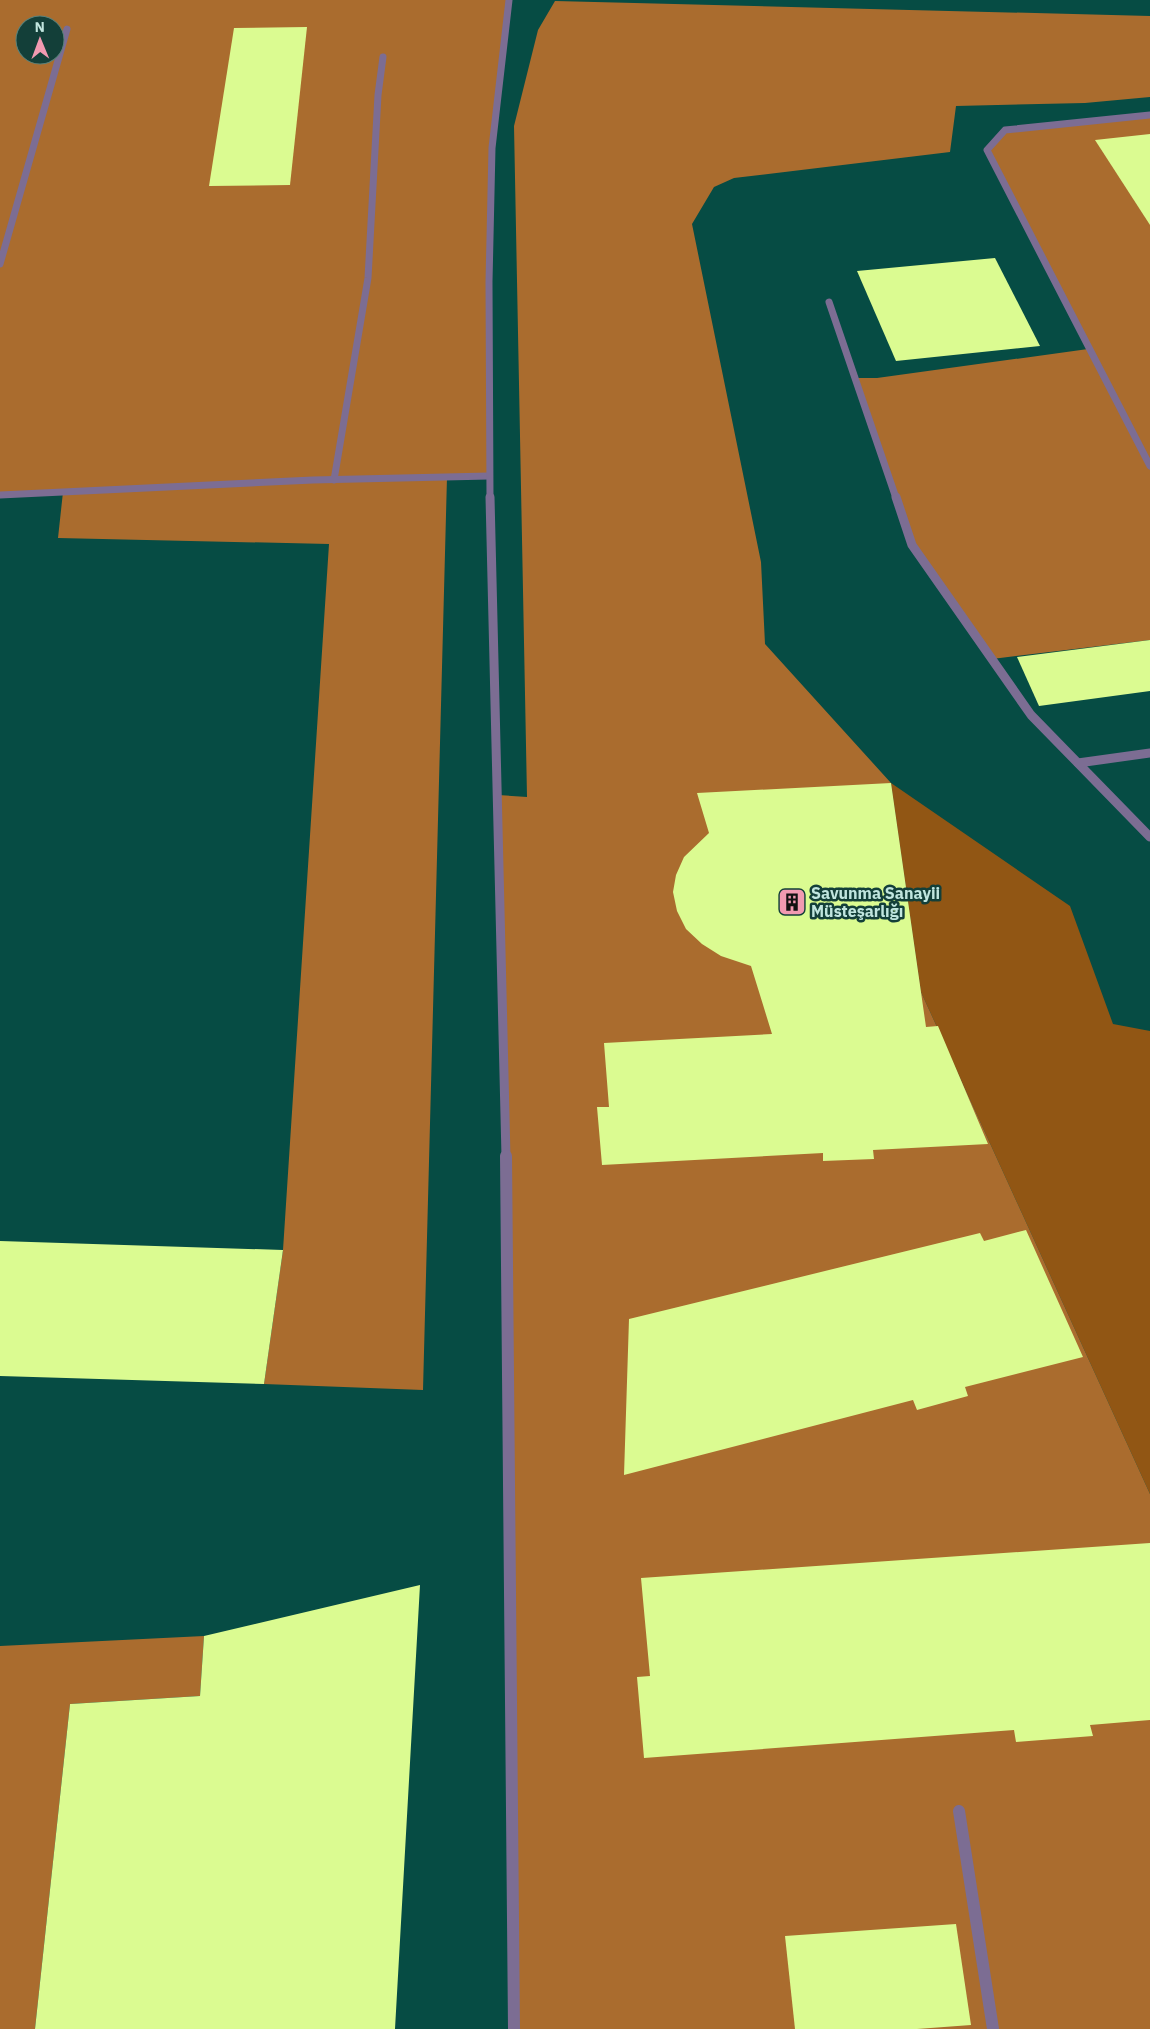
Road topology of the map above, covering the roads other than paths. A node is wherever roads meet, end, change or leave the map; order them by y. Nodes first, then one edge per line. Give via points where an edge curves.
1 (509, 0) edge
2 (67, 29) dead end
3 (383, 57) dead end
4 (1150, 115) edge
5 (0, 264) edge
6 (829, 302) dead end
7 (1150, 466) edge
8 (489, 476) junction
9 (334, 480) junction
10 (0, 495) edge
11 (1150, 753) edge
12 (1078, 763) junction
13 (1150, 838) edge
14 (959, 1811) dead end
15 (514, 2029) edge
16 (993, 2029) edge

1 - 8 lane via 492,148
2 - 5 lane
3 - 9 lane via 368,278
4 - 7 lane via 1005,130 987,150
6 - 12 lane via 912,545 1032,715
8 - 9 lane
8 - 15 lane via 504,1044
9 - 10 lane
11 - 12 lane
12 - 13 lane
14 - 16 lane

